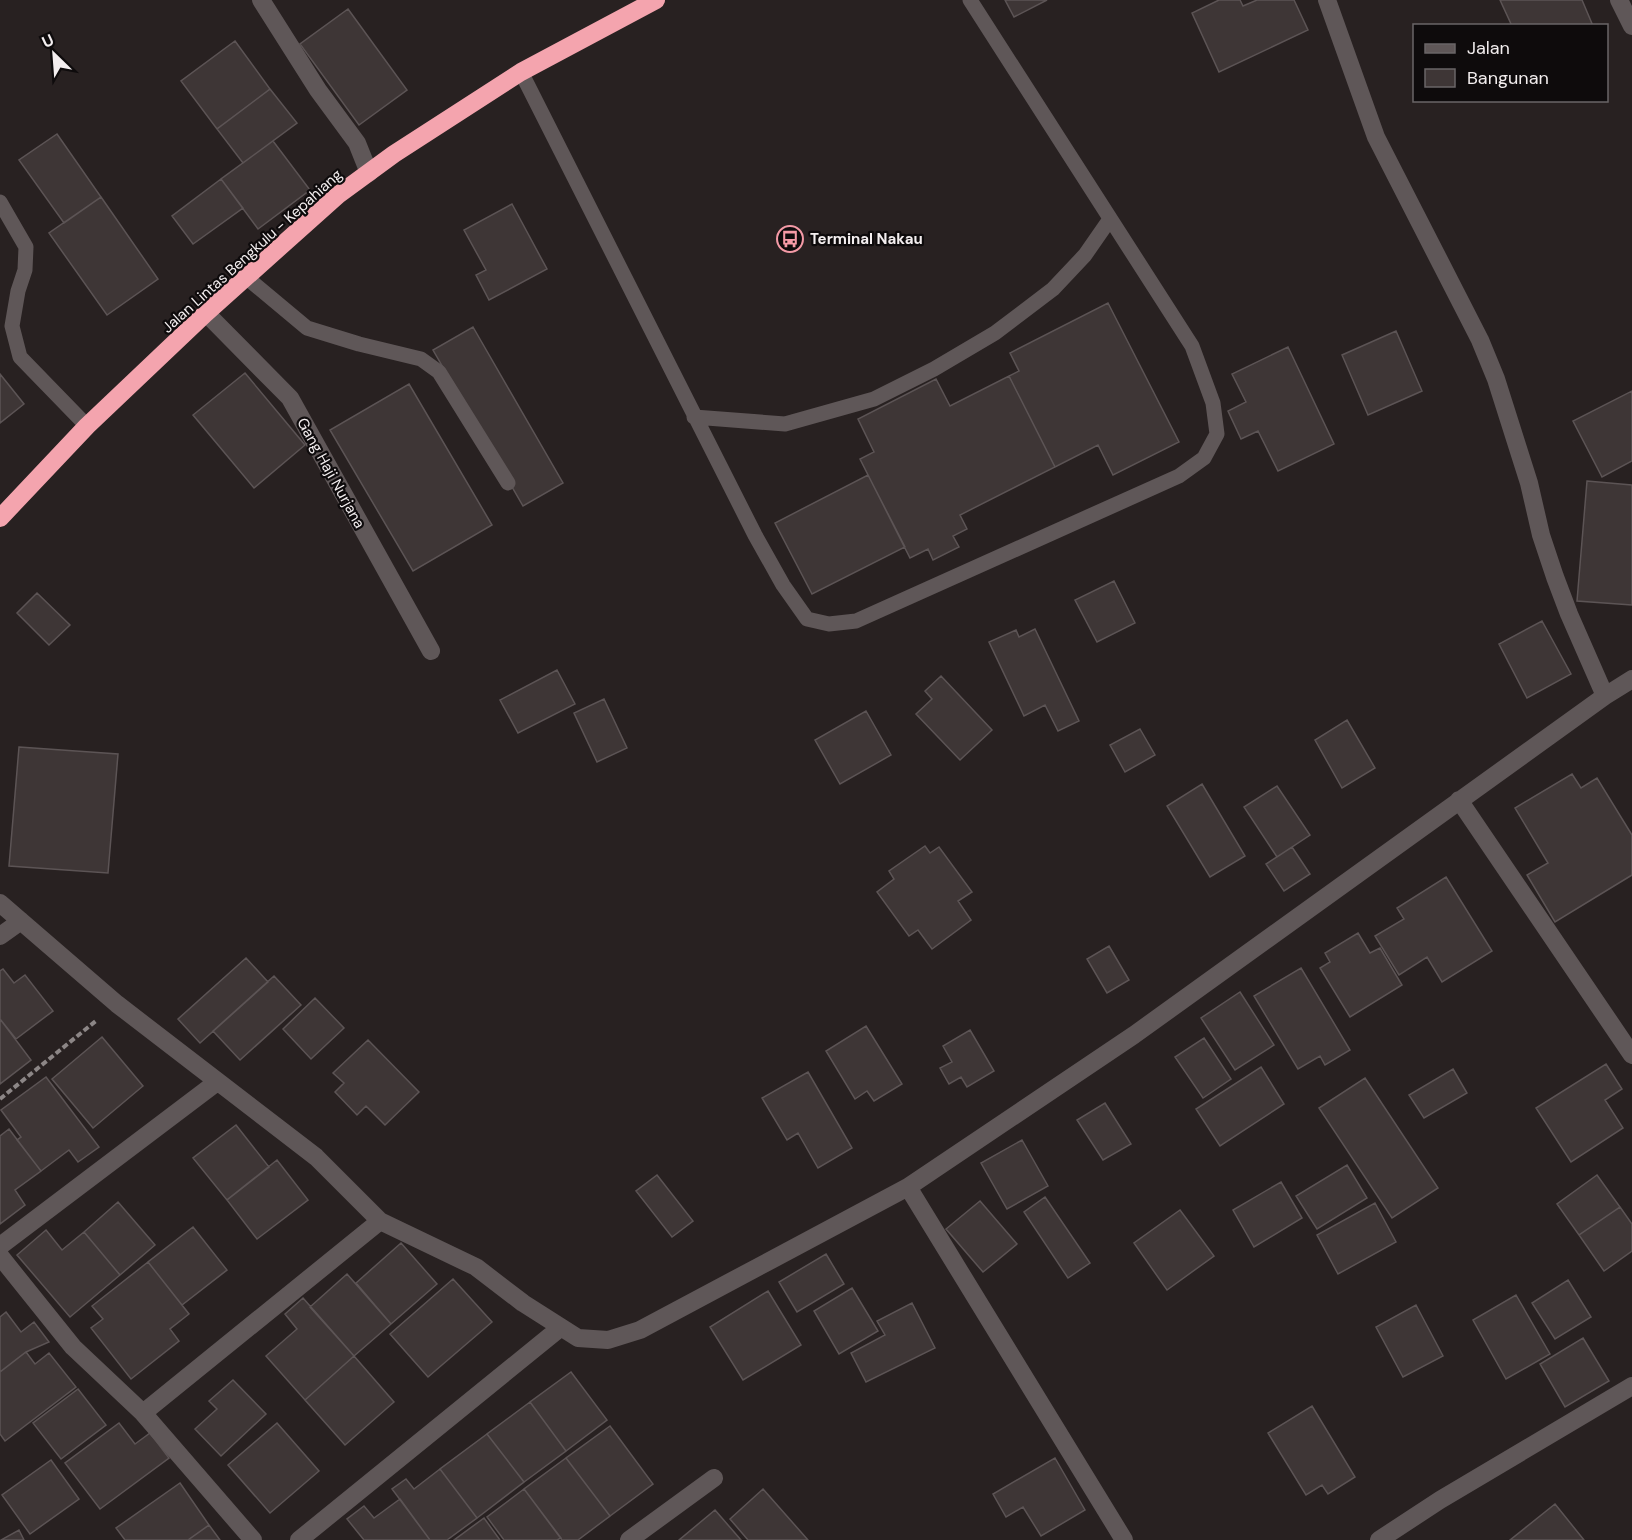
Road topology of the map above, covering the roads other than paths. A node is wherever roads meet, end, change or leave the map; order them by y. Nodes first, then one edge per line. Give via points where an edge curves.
1 (261, 0) edge
2 (656, 0) edge
3 (969, 0) edge
4 (1327, 0) edge
5 (1618, 0) edge
6 (1632, 26) edge
7 (520, 72) junction
8 (369, 173) junction
9 (0, 202) edge
10 (1110, 219) junction
11 (247, 278) junction
12 (206, 313) junction
13 (694, 417) junction
14 (87, 426) junction
15 (508, 483) dead end
16 (0, 518) edge
17 (431, 651) dead end
18 (1632, 680) edge
19 (1605, 696) junction
20 (1460, 800) junction
21 (0, 903) edge
22 (21, 921) junction
23 (0, 936) edge
24 (1632, 1054) edge
25 (217, 1082) junction
26 (908, 1187) junction
27 (380, 1221) junction
28 (0, 1246) edge
29 (0, 1256) edge
30 (560, 1328) junction
31 (1632, 1386) edge
32 (143, 1413) junction
33 (714, 1478) dead end
34 (253, 1540) edge
35 (299, 1540) edge
36 (629, 1540) edge
37 (1124, 1540) edge
38 (1379, 1540) edge

1 - 8 street via 357,143
2 - 7 highway, Jalan Lintas Bengkulu - Kepahiang
3 - 10 lane
4 - 19 street via 1376,137 1496,379 1555,577
5 - 6 street
7 - 8 highway, Jalan Lintas Bengkulu - Kepahiang
7 - 13 lane
8 - 11 highway, Jalan Lintas Bengkulu - Kepahiang via 338,195
9 - 14 lane via 26,247 25,270 12,326 20,357
10 - 13 lane via 1085,255 1053,289 996,333 874,399 785,424
10 - 13 lane via 1192,346 1213,403 1217,434 1204,458 1179,476 856,621 829,624 807,619 783,585
11 - 12 highway, Jalan Lintas Bengkulu - Kepahiang
11 - 15 lane via 307,328 421,359 439,372
12 - 14 highway, Jalan Lintas Bengkulu - Kepahiang
12 - 17 street, Gang Haji Nurjana via 290,398
14 - 16 highway, Jalan Lintas Bengkulu - Kepahiang
18 - 19 street
19 - 20 street
20 - 24 street
20 - 26 street via 1134,1035
21 - 22 street
22 - 23 street
22 - 25 street via 117,1004
25 - 27 street via 316,1157
25 - 28 street
26 - 30 street via 640,1330 608,1340 578,1338
26 - 37 street
27 - 30 street via 476,1267
27 - 32 street
29 - 32 street via 73,1347
30 - 35 street
31 - 38 street
32 - 34 street
33 - 36 street

